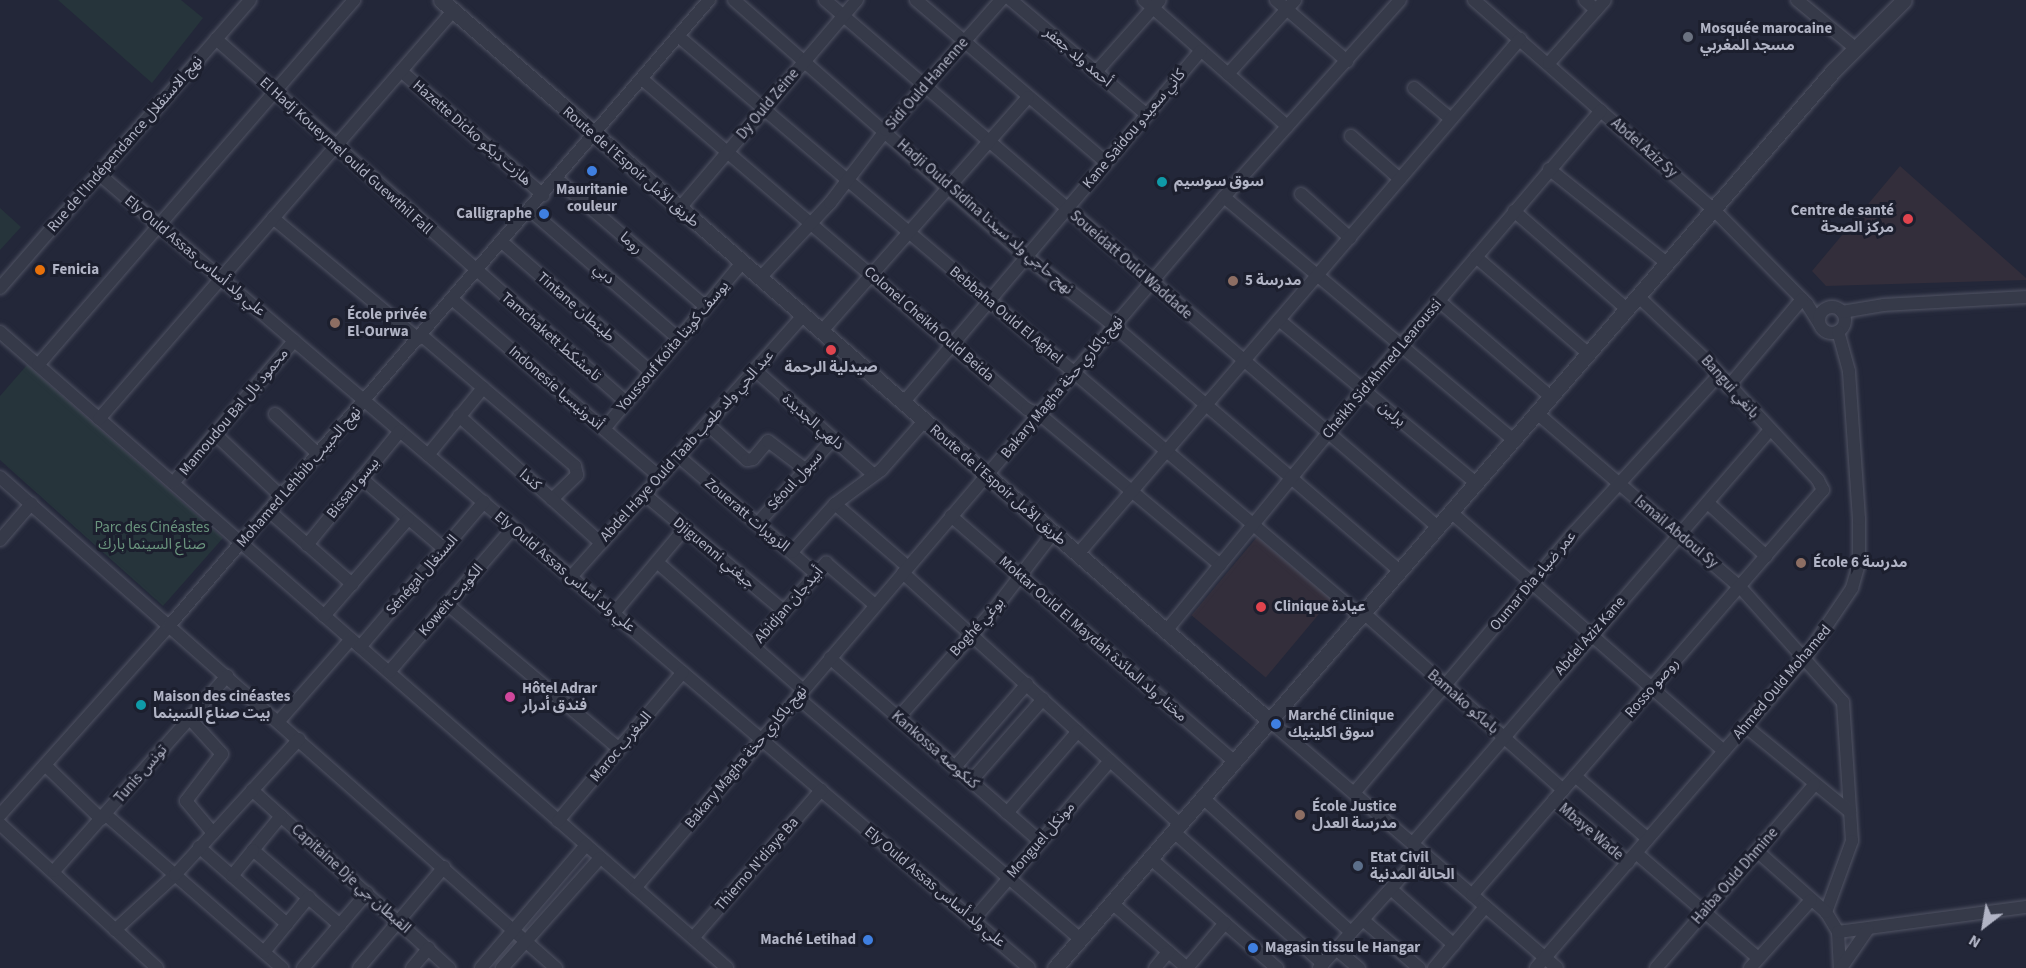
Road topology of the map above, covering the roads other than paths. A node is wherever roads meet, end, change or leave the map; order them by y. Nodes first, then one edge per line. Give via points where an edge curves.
1 (250, 0) edge
2 (354, 0) edge
3 (709, 0) edge
4 (734, 0) edge
5 (825, 0) edge
6 (857, 0) edge
7 (916, 0) edge
8 (1001, 0) edge
9 (1011, 0) edge
10 (1276, 0) edge
11 (1400, 0) edge
12 (1474, 0) edge
13 (1585, 0) edge
14 (1605, 0) edge
15 (1797, 0) edge
16 (1904, 0) edge
17 (1152, 3) edge
18 (447, 5) edge
19 (1291, 5) edge
20 (1596, 10) junction
21 (844, 16) junction
22 (678, 36) junction
23 (216, 39) junction
24 (1520, 39) junction
25 (964, 42) junction
26 (1855, 48) junction
27 (1200, 51) junction
28 (805, 61) junction
29 (1347, 61) junction
30 (1549, 63) junction
31 (401, 71) junction
32 (1096, 72) junction
33 (1228, 74) junction
34 (642, 79) junction
35 (925, 86) junction
36 (1414, 88) dead end
37 (275, 92) junction
38 (1028, 97) junction
39 (764, 109) junction
40 (1601, 110) junction
41 (1146, 114) junction
42 (1451, 119) junction
43 (1287, 126) junction
44 (886, 130) junction
45 (594, 135) junction
46 (1351, 136) dead end
47 (989, 142) junction
48 (336, 145) junction
49 (728, 151) junction
50 (1106, 162) junction
51 (1549, 170) junction
52 (100, 175) junction
53 (557, 179) junction
54 (1400, 179) junction
55 (848, 181) junction
56 (948, 187) junction
57 (1301, 194) dead end
58 (543, 195) junction
59 (1224, 197) junction
60 (679, 208) junction
61 (530, 210) junction
62 (1066, 210) junction
63 (1715, 210) junction
64 (1514, 211) junction
65 (273, 218) junction
66 (811, 222) junction
67 (159, 226) junction
68 (909, 233) junction
69 (1350, 238) junction
70 (502, 242) junction
71 (1476, 257) junction
72 (1028, 258) junction
73 (742, 263) junction
74 (1668, 264) junction
75 (475, 272) junction
76 (872, 274) junction
77 (1319, 274) junction
78 (220, 278) junction
79 (760, 278) junction
80 (1151, 282) junction
81 (0, 288) edge
82 (1639, 297) junction
83 (2026, 297) edge
84 (452, 299) junction
85 (1438, 301) junction
86 (1804, 301) junction
87 (990, 302) junction
88 (706, 307) junction
89 (1828, 307) junction
90 (1628, 310) junction
91 (1842, 312) junction
92 (803, 316) junction
93 (1279, 320) junction
94 (1819, 323) junction
95 (1114, 326) junction
96 (0, 332) edge
97 (821, 332) junction
98 (1838, 332) junction
99 (419, 337) junction
100 (679, 339) junction
101 (294, 341) junction
102 (1403, 344) junction
103 (954, 345) junction
104 (1590, 355) junction
105 (1243, 361) junction
106 (38, 365) junction
107 (754, 370) junction
108 (651, 372) junction
109 (1073, 373) junction
110 (1719, 375) junction
111 (1728, 387) junction
112 (483, 388) junction
113 (1363, 390) junction
114 (1552, 398) junction
115 (364, 401) junction
116 (626, 402) junction
117 (903, 403) junction
118 (1205, 404) junction
119 (275, 414) dead end
120 (1038, 414) junction
121 (1538, 414) junction
122 (459, 416) junction
123 (99, 419) junction
124 (924, 421) junction
125 (707, 424) junction
126 (604, 429) junction
127 (400, 431) junction
128 (1769, 431) junction
129 (1328, 433) junction
130 (216, 435) junction
131 (833, 439) junction
132 (1515, 441) junction
133 (1165, 452) junction
134 (318, 454) junction
135 (428, 455) junction
136 (678, 456) junction
137 (806, 470) junction
138 (872, 474) junction
139 (986, 475) junction
140 (0, 477) edge
141 (660, 477) junction
142 (1291, 477) junction
143 (361, 478) junction
144 (1818, 480) joint
145 (173, 483) junction
146 (1477, 484) junction
147 (1619, 484) junction
148 (1131, 491) junction
149 (644, 494) junction
150 (281, 496) junction
151 (552, 499) junction
152 (484, 502) junction
153 (1708, 503) junction
154 (31, 504) junction
155 (835, 504) junction
156 (269, 511) junction
157 (1452, 513) junction
158 (951, 516) junction
159 (408, 519) junction
160 (758, 523) junction
161 (1252, 525) junction
162 (513, 528) junction
163 (685, 528) junction
164 (1439, 528) junction
165 (1053, 533) junction
166 (1679, 534) junction
167 (0, 540) edge
168 (241, 543) junction
169 (601, 543) junction
170 (307, 545) junction
171 (444, 549) junction
172 (792, 552) junction
173 (1078, 554) junction
174 (1766, 556) junction
175 (657, 562) junction
176 (1220, 565) junction
177 (906, 570) junction
178 (1401, 572) junction
179 (816, 574) junction
180 (1021, 575) junction
181 (571, 577) junction
182 (1532, 583) junction
183 (352, 584) junction
184 (1740, 587) junction
185 (447, 604) junction
186 (875, 606) junction
187 (784, 611) junction
188 (614, 614) junction
189 (324, 616) junction
190 (1363, 616) junction
191 (169, 626) junction
192 (1166, 631) junction
193 (970, 634) junction
194 (1593, 635) junction
195 (355, 643) junction
196 (753, 646) junction
197 (830, 658) junction
198 (1804, 659) junction
199 (389, 672) junction
200 (683, 672) junction
201 (227, 676) junction
202 (1027, 684) junction
203 (1444, 686) junction
204 (1652, 688) junction
205 (800, 693) junction
206 (1043, 699) junction
207 (898, 718) junction
208 (190, 719) junction
209 (279, 722) junction
210 (1271, 722) junction
211 (1745, 726) junction
212 (1078, 731) junction
213 (1502, 736) junction
214 (760, 738) junction
215 (299, 739) junction
216 (619, 750) junction
217 (1724, 751) junction
218 (1110, 761) junction
219 (1235, 762) junction
220 (45, 765) junction
221 (955, 767) junction
222 (1575, 776) junction
223 (971, 781) junction
224 (1814, 785) junction
225 (252, 790) junction
226 (821, 790) junction
227 (1563, 790) junction
228 (1354, 793) junction
229 (1203, 798) junction
230 (1554, 800) junction
231 (1851, 812) junction
232 (1007, 813) junction
233 (0, 815) edge
234 (103, 816) junction
235 (281, 816) junction
236 (558, 820) junction
237 (0, 824) edge
238 (1177, 828) junction
239 (213, 832) junction
240 (1648, 839) junction
241 (1040, 841) junction
242 (1413, 843) junction
243 (586, 845) junction
244 (200, 847) junction
245 (254, 850) junction
246 (1757, 851) junction
247 (1423, 853) junction
248 (600, 858) junction
249 (1632, 858) junction
250 (1151, 859) junction
251 (444, 867) junction
252 (54, 871) junction
253 (175, 874) junction
254 (232, 876) junction
255 (1008, 878) junction
256 (635, 888) junction
257 (1391, 888) junction
258 (367, 893) junction
259 (1472, 895) junction
260 (309, 897) junction
261 (1811, 900) junction
262 (1112, 903) junction
263 (1485, 906) junction
264 (2026, 907) edge
265 (1705, 910) junction
266 (1826, 912) junction
267 (973, 920) junction
268 (1363, 920) junction
269 (398, 921) junction
270 (1225, 923) junction
271 (287, 924) junction
272 (340, 925) junction
273 (513, 928) junction
274 (1868, 929) junction
275 (115, 930) junction
276 (1352, 932) junction
277 (1838, 933) junction
278 (693, 938) junction
279 (1080, 939) junction
280 (525, 941) junction
281 (1454, 945) junction
282 (429, 948) junction
283 (1336, 949) junction
284 (264, 952) junction
285 (1168, 952) junction
286 (1541, 963) edge
287 (1754, 963) edge
288 (1321, 966) edge
289 (1058, 967) edge
290 (1273, 967) edge
291 (157, 968) edge
292 (282, 968) edge
293 (303, 968) edge
294 (359, 968) edge
295 (412, 968) edge
296 (449, 968) edge
297 (482, 968) edge
298 (502, 968) edge
299 (556, 968) edge
300 (727, 968) edge
301 (1029, 968) edge
302 (1155, 968) edge
303 (1187, 968) edge
304 (1359, 968) edge
305 (1419, 968) edge
306 (1434, 968) edge
307 (1557, 968) edge
308 (1656, 968) edge
309 (1841, 968) edge

1 - 23 street, Rue de l'Indépendance نهج الاستقلال
2 - 37 street
3 - 22 street, Mohamed Lehbib نهج الحبيب
4 - 28 street, Hadji Ould Sidina نهج حاجي ولد سيدنا
5 - 21 street, Soueidatt Ould Waddade
6 - 21 street, Dy Ould Zeine
7 - 25 street
8 - 25 street, Sidi Ould Hanenne
9 - 32 street, أحمد ولد جعفر
10 - 19 street
11 - 29 street, Bakary Magha نهج باكاري حخة
12 - 24 street, Abdel Aziz Sy
13 - 20 street
14 - 20 street
15 - 26 street
16 - 26 street
17 - 27 street
17 - 32 street
18 - 31 street
18 - 45 street, Route de l’Espoir طريق الأمل
19 - 29 street
19 - 33 street
20 - 30 street
21 - 28 street, Dy Ould Zeine
21 - 35 street, Soueidatt Ould Waddade
22 - 34 street, Mohamed Lehbib نهج الحبيب
22 - 39 street, Bebbaha Ould El Aghel
23 - 37 street, El Hadj Koueymel ould Guewthil Fall
23 - 52 street, Rue de l'Indépendance نهج الاستقلال
24 - 30 street, Abdel Aziz Sy
24 - 42 street
25 - 35 street, Sidi Ould Hanenne
25 - 38 street
26 - 63 street
27 - 33 street
27 - 41 street, Kane Saidou كاني سعيدو
28 - 39 street, Dy Ould Zeine
28 - 44 street, Hadji Ould Sidina نهج حاجي ولد سيدنا
29 - 43 street, Bakary Magha نهج باكاري حخة
30 - 40 street, Abdel Aziz Sy
31 - 48 street
31 - 58 street, Hazette Dicko هازت ديكو
32 - 41 street, أحمد ولد جعفر
33 - 43 street
34 - 45 street, Mohamed Lehbib نهج الحبيب
34 - 49 street, Colonel Cheikh Ould Beida
35 - 44 street, Sidi Ould Hanenne
35 - 47 street, Soueidatt Ould Waddade
36 - 42 street
37 - 48 street, El Hadj Koueymel ould Guewthil Fall
37 - 67 street
38 - 47 street
38 - 50 street
39 - 49 street, Dy Ould Zeine
39 - 55 street, Bebbaha Ould El Aghel
40 - 51 street, Cheikh Sid'Ahmed Learoussi
40 - 63 street, Abdel Aziz Sy
41 - 50 street, Kane Saidou كاني سعيدو
42 - 54 street
43 - 59 street, Bakary Magha نهج باكاري حخة
44 - 55 street, Sidi Ould Hanenne
44 - 56 street, Hadji Ould Sidina نهج حاجي ولد سيدنا
45 - 53 street, Mohamed Lehbib نهج الحبيب
45 - 60 street, Route de l’Espoir طريق الأمل
46 - 54 street
47 - 56 street
47 - 62 street, Soueidatt Ould Waddade
48 - 65 street
48 - 75 street, El Hadj Koueymel ould Guewthil Fall
49 - 60 street, Dy Ould Zeine
49 - 66 street, Colonel Cheikh Ould Beida
50 - 62 street, Kane Saidou كاني سعيدو
51 - 64 street, Cheikh Sid'Ahmed Learoussi
51 - 74 street
52 - 67 street, Ely Ould Assas علي ولد أساس
52 - 81 street, Rue de l'Indépendance نهج الاستقلال
53 - 58 street, Mohamed Lehbib نهج الحبيب
53 - 88 street, روما
54 - 69 street
55 - 66 street, Sidi Ould Hanenne
55 - 68 street, Bebbaha Ould El Aghel
56 - 68 street
56 - 72 street, Hadji Ould Sidina نهج حاجي ولد سيدنا
57 - 69 street
58 - 61 street, Mohamed Lehbib نهج الحبيب
59 - 77 street
59 - 80 street, Bakary Magha نهج باكاري حخة
60 - 73 street, Route de l’Espoir طريق الأمل
61 - 70 street, Mohamed Lehbib نهج الحبيب
61 - 100 street, دبي
62 - 72 street, Kane Saidou كاني سعيدو
62 - 80 street, Soueidatt Ould Waddade
63 - 74 street
63 - 86 street, Abdel Aziz Sy
64 - 71 street, Cheikh Sid'Ahmed Learoussi
64 - 90 street
65 - 78 street
65 - 99 street
66 - 76 street, Colonel Cheikh Ould Beida
66 - 79 street, Sidi Ould Hanenne
67 - 78 street, Ely Ould Assas علي ولد أساس
67 - 106 street
68 - 76 street
68 - 87 street, Bebbaha Ould El Aghel
69 - 77 street
70 - 75 street, Mohamed Lehbib نهج الحبيب
70 - 108 street, Tintane طينطان
71 - 85 street, Cheikh Sid'Ahmed Learoussi
71 - 104 street
72 - 87 street, Kane Saidou كاني سعيدو
72 - 95 street, Hadji Ould Sidina نهج حاجي ولد سيدنا
73 - 79 street, Route de l’Espoir طريق الأمل
73 - 88 street, Youssouf Koita يوسف كويتا
74 - 82 street
75 - 84 street, Mohamed Lehbib نهج الحبيب
75 - 116 street, Tamchakett تامشكط
76 - 97 street
76 - 103 street, Colonel Cheikh Ould Beida
77 - 93 street
77 - 102 street
78 - 101 street, Ely Ould Assas علي ولد أساس
78 - 123 street
79 - 92 street, Route de l’Espoir طريق الأمل
80 - 95 street, Bakary Magha نهج باكاري حخة
80 - 105 street, Soueidatt Ould Waddade
82 - 90 street
82 - 110 street, Bangui بانغي
83 - 91 street via 1884,304
84 - 99 street, Mohamed Lehbib نهج الحبيب
84 - 126 street, Indonesie أندونيسيا
85 - 102 street, Cheikh Sid'Ahmed Learoussi
85 - 114 street
86 - 89 street
86 - 94 street, Abdel Aziz Sy
86 - 111 street
87 - 103 street, Kane Saidou كاني سعيدو
87 - 109 street, Bebbaha Ould El Aghel
88 - 100 street, Youssouf Koita يوسف كويتا
89 - 91 street
89 - 94 street via 1820,315
90 - 104 street
91 - 98 street via 1845,320
92 - 97 street, Route de l’Espoir طريق الأمل
92 - 107 street, Abdel Haye Ould Taab عبد الحي ولد طعب
93 - 105 street
93 - 113 street, برلين
94 - 98 street via 1829,333
95 - 109 street, Bakary Magha نهج باكاري حخة
95 - 118 street, Hadji Ould Sidina نهج حاجي ولد سيدنا
96 - 106 street
97 - 117 street, Route de l’Espoir طريق الأمل
98 - 198 street, Ahmed Ould Mohamed via 1849,371 1859,564 1842,606
99 - 112 street
99 - 115 street, Mohamed Lehbib نهج الحبيب
100 - 108 street, Youssouf Koita يوسف كويتا
101 - 115 street, Ely Ould Assas علي ولد أساس
101 - 130 street, Mamoudou Bal محمود بال
102 - 113 street, Cheikh Sid'Ahmed Learoussi
102 - 132 street
103 - 117 street, Kane Saidou كاني سعيدو
103 - 120 street, Colonel Cheikh Ould Beida via 1027,409
104 - 114 street
105 - 118 street
105 - 129 street, Soueidatt Ould Waddade
106 - 123 street
107 - 125 street, Abdel Haye Ould Taab عبد الحي ولد طعب
107 - 131 street, دلهي الجديدة
108 - 116 street, Youssouf Koita يوسف كويتا
109 - 120 street, Bakary Magha نهج باكاري حخة
109 - 133 street, Bebbaha Ould El Aghel
110 - 111 street, Bangui بانغي
110 - 147 street, Oumar Dia عمر ضياء
111 - 128 street, Bangui بانغي
112 - 122 street
112 - 151 street via 575,466 577,475
113 - 129 street, Cheikh Sid'Ahmed Learoussi
113 - 146 street, برلين
114 - 121 street
115 - 127 street, Ely Ould Assas علي ولد أساس
115 - 134 street, Mohamed Lehbib نهج الحبيب
116 - 126 street, Youssouf Koita يوسف كويتا
117 - 124 street, Route de l’Espoir طريق الأمل
118 - 133 street
118 - 142 street, Hadji Ould Sidina نهج حاجي ولد سيدنا
119 - 134 street
120 - 139 street, Bakary Magha نهج باكاري حخة
120 - 148 street, Colonel Cheikh Ould Beida
121 - 132 street
121 - 147 street, Ismail Abdoul Sy
122 - 135 street
122 - 151 street, كندا
123 - 145 street
124 - 138 street via 881,470
124 - 139 street, Route de l’Espoir طريق الأمل
125 - 136 street, Abdel Haye Ould Taab عبد الحي ولد طعب
125 - 137 street via 747,460 753,459 768,441
126 - 141 street, Indonesie أندونيسيا
127 - 135 street, Ely Ould Assas علي ولد أساس
127 - 143 street, Bissau بيسو
128 - 144 street, Bangui بانغي
128 - 153 street, Abdel Aziz Kane
129 - 142 street, Cheikh Sid'Ahmed Learoussi
129 - 164 street, Soueidatt Ould Waddade
130 - 145 street, Mamoudou Bal محمود بال
130 - 150 street
131 - 137 street, Séoul سيول
131 - 138 street, دلهي الجديدة
132 - 146 street
133 - 148 street
133 - 161 street, Bebbaha Ould El Aghel
134 - 150 street, Mohamed Lehbib نهج الحبيب
135 - 152 street, Ely Ould Assas علي ولد أساس
136 - 141 street, Abdel Haye Ould Taab عبد الحي ولد طعب
136 - 160 street, Zoueratt الزويرات
137 - 160 street, Séoul سيول
138 - 155 street
139 - 158 street, Bakary Magha نهج باكاري حخة
139 - 165 street, Route de l’Espoir طريق الأمل
140 - 154 street
141 - 149 street, Abdel Haye Ould Taab عبد الحي ولد طعب
142 - 161 street, Cheikh Sid'Ahmed Learoussi
142 - 178 street, Hadji Ould Sidina نهج حاجي ولد سيدنا
143 - 159 street
143 - 170 street, Bissau بيسو
144 - 174 street, Rosso روصو via 1822,486 1820,496
145 - 168 street
146 - 157 street
147 - 166 street, Ismail Abdoul Sy
147 - 182 street, Oumar Dia عمر ضياء
148 - 173 street
148 - 176 street, Colonel Cheikh Ould Beida
149 - 163 street, Djiguenni جيغني
149 - 169 street, Abdel Haye Ould Taab عبد الحي ولد طعب
150 - 156 street, Mohamed Lehbib نهج الحبيب
151 - 169 street, كندا
152 - 162 street, Ely Ould Assas علي ولد أساس
152 - 171 street, Sénégal السنغال
153 - 166 street, Abdel Aziz Kane
153 - 174 street
154 - 167 street
154 - 191 street
155 - 172 street
155 - 177 street
156 - 168 street, Mohamed Lehbib نهج الحبيب
156 - 170 street
157 - 164 street
157 - 182 street
158 - 177 street, Bakary Magha نهج باكاري حخة
158 - 180 street, Moktar Ould El Maydah مختار ولد المائدة
159 - 171 street
159 - 183 street
160 - 172 street, Zoueratt الزويرات
161 - 176 street, Cheikh Sid'Ahmed Learoussi
161 - 190 street, Bebbaha Ould El Aghel
162 - 181 street, Ely Ould Assas علي ولد أساس
162 - 185 street, Koweït الكويت
163 - 175 street
163 - 187 street, Djiguenni جيغني
164 - 178 street
165 - 173 street, Route de l’Espoir طريق الأمل
165 - 180 street, Boghé بوغي
166 - 184 street, Ismail Abdoul Sy
166 - 194 street, Abdel Aziz Kane
168 - 189 street
168 - 191 street, Mohamed Lehbib نهج الحبيب
169 - 181 street, Abdel Haye Ould Taab عبد الحي ولد طعب
170 - 183 street
171 - 195 street, Sénégal السنغال
172 - 179 street, Zoueratt الزويرات
173 - 192 street, Route de l’Espoir طريق الأمل
174 - 184 street, Rosso روصو
175 - 188 street
175 - 196 street
176 - 192 street, Cheikh Sid'Ahmed Learoussi
177 - 186 street, Bakary Magha نهج باكاري حخة
177 - 193 street
178 - 190 street
179 - 186 street, Abidjan أبيدجان via 826,563
179 - 187 street, Abidjan أبيدجان
180 - 193 street, Boghé بوغي
180 - 219 street, Moktar Ould El Maydah مختار ولد المائدة
181 - 188 street, Ely Ould Assas علي ولد أساس
182 - 194 street
182 - 203 street, Oumar Dia عمر ضياء
183 - 189 street
184 - 198 street, Ismail Abdoul Sy
184 - 204 street, Rosso روصو
185 - 199 street, Koweït الكويت
185 - 216 street
186 - 197 street, Bakary Magha نهج باكاري حخة
187 - 196 street, Abidjan أبيدجان
188 - 200 street, Ely Ould Assas علي ولد أساس
189 - 195 street
190 - 203 street, Bamako باماكو
190 - 210 street
191 - 201 street
191 - 220 street, Mohamed Lehbib نهج الحبيب
192 - 210 street, Route de l’Espoir طريق الأمل
193 - 202 street
193 - 207 street, Boghé بوغي
194 - 204 street
194 - 213 street, Abdel Aziz Kane
195 - 199 street
195 - 209 street, Sénégal السنغال
196 - 205 street
197 - 205 street, Bakary Magha نهج باكاري حخة
197 - 207 street, Kankossa كنكوصه
198 - 211 street, Ahmed Ould Mohamed
198 - 231 street, Ismail Abdoul Sy via 1845,707
199 - 236 street
200 - 214 street, Ely Ould Assas علي ولد أساس
200 - 216 street, Maroc المغرب
201 - 208 street, Tunis تونس
201 - 209 street
202 - 206 street
202 - 221 street
203 - 213 street, Bamako باماكو
203 - 228 street, Oumar Dia عمر ضياء
204 - 217 street
204 - 222 street, Rosso روصو
205 - 214 street, Bakary Magha نهج باكاري حخة
205 - 255 street
206 - 212 street
206 - 223 street
207 - 221 street, Kankossa كنكوصه
208 - 234 street, Tunis تونس
208 - 239 street via 222,754 186,801
209 - 215 street
210 - 219 street
210 - 228 street, Route de l’Espoir طريق الأمل
211 - 217 street, Ahmed Ould Mohamed
211 - 224 street
212 - 218 street
212 - 232 street
213 - 227 street, Bamako باماكو
213 - 242 street, Abdel Aziz Kane
214 - 226 street, Ely Ould Assas علي ولد أساس
214 - 256 street, Bakary Magha نهج باكاري حخة
215 - 225 street
215 - 251 street
216 - 236 street, Maroc المغرب
217 - 240 street, Ahmed Ould Mohamed
218 - 238 street
218 - 241 street, Monguel مونكل
219 - 229 street
220 - 233 street, Mohamed Lehbib نهج الحبيب
220 - 234 street
221 - 223 street, Kankossa كنكوصه
222 - 227 street, Rosso روصو
222 - 240 street
223 - 232 street, Kankossa كنكوصه
224 - 231 street
224 - 246 street, Haiba Ould Dhmine
225 - 235 street, Capitaine Dje القبطان جي
225 - 239 street
226 - 267 street, Ely Ould Assas علي ولد أساس
226 - 278 street, Thierno N'diaye Ba
227 - 230 street, Rosso روصو
228 - 242 street, Route de l’Espoir طريق الأمل
229 - 238 street
229 - 276 street
230 - 249 street, Mbaye Wade
230 - 259 street, Rosso روصو
231 - 266 street, Ismail Abdoul Sy via 1852,841
232 - 241 street, Kankossa كنكوصه
234 - 252 street, Tunis تونس
234 - 253 street
235 - 245 street
235 - 258 street, Capitaine Dje القبطان جي
236 - 243 street
237 - 252 street
238 - 250 street
238 - 288 street
239 - 244 street
240 - 249 street, Ahmed Ould Mohamed
241 - 255 street, Monguel مونكل
242 - 247 street, Route de l’Espoir طريق الأمل
243 - 248 street
243 - 273 street
244 - 253 street
244 - 254 street
245 - 254 street
245 - 260 street
246 - 261 street
246 - 265 street, Haiba Ould Dhmine
247 - 257 street
247 - 259 street, Route de l’Espoir طريق الأمل
248 - 256 street
248 - 280 street
249 - 265 street, Mbaye Wade
249 - 286 street, Ahmed Ould Mohamed
250 - 262 street
250 - 270 street
251 - 269 street
251 - 273 street
252 - 275 street
253 - 275 street
253 - 284 street
254 - 271 street
255 - 267 street, Monguel مونكل
255 - 279 street
256 - 278 street
257 - 268 street
257 - 281 street
258 - 269 street, Capitaine Dje القبطان جي
258 - 272 street
259 - 263 street, Route de l’Espoir طريق الأمل
260 - 271 street
260 - 272 street
261 - 266 street
261 - 287 street
262 - 279 street
262 - 285 street
263 - 281 street
263 - 286 street, Route de l’Espoir طريق الأمل
264 - 274 street
265 - 287 street, Mbaye Wade
265 - 308 street, Haiba Ould Dhmine
266 - 277 street
267 - 301 street, Ely Ould Assas علي ولد أساس
268 - 276 street
268 - 305 street
269 - 282 street, Capitaine Dje القبطان جي
269 - 294 street
270 - 290 street
270 - 303 street
271 - 284 street
272 - 293 street
273 - 280 street
273 - 297 street
274 - 277 street
274 - 309 street
275 - 291 street
276 - 283 street
277 - 309 street
278 - 300 street
279 - 289 street
280 - 298 street
280 - 299 street
281 - 306 street
282 - 295 street
282 - 296 street, Capitaine Dje القبطان جي
283 - 288 street
283 - 304 street
284 - 292 street
285 - 302 street
285 - 303 street
286 - 307 street, Route de l’Espoir طريق الأمل

